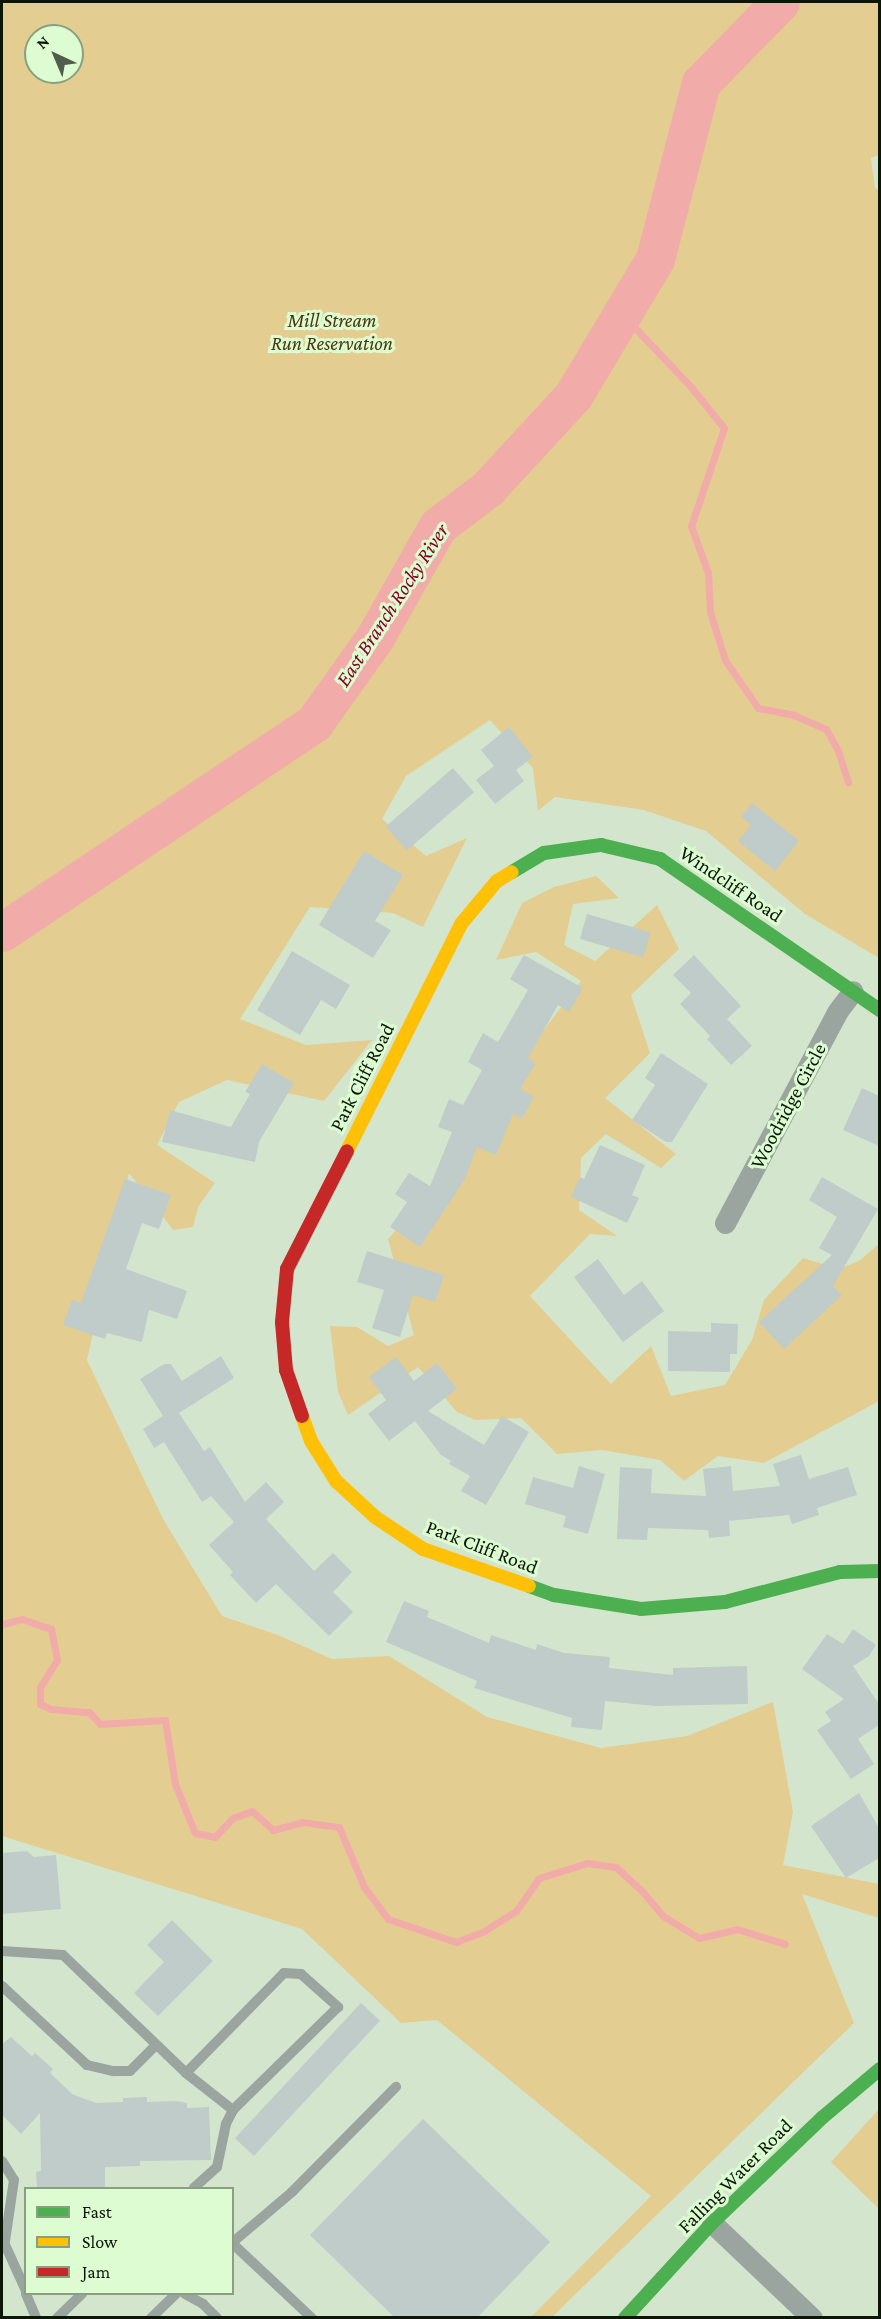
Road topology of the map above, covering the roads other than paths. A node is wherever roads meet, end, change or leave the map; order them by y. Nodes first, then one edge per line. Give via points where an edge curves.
1 (461, 924) joint
2 (853, 991) junction
3 (879, 1010) edge
4 (725, 1223) dead end
5 (879, 1571) edge
6 (2, 1951) edge
7 (2, 1986) edge
8 (155, 2046) junction
9 (879, 2069) edge
10 (186, 2073) junction
11 (396, 2087) dead end
12 (233, 2110) junction
13 (2, 2161) edge
14 (195, 2187) edge
15 (712, 2223) junction
16 (3, 2240) edge
17 (234, 2241) edge
18 (234, 2243) edge
19 (24, 2287) edge
20 (27, 2295) edge
21 (81, 2295) edge
22 (175, 2295) edge
23 (187, 2295) edge
24 (36, 2318) edge
25 (57, 2318) edge
26 (152, 2318) edge
27 (217, 2318) edge
28 (312, 2318) edge
29 (626, 2318) edge
30 (812, 2318) edge

1 - 2 street, Windcliff Road via 497,881 544,853 601,845 660,859
1 - 5 street, Park Cliff Road via 287,1269 282,1322 286,1370 311,1441 336,1481 375,1517 423,1548 554,1594 641,1609 725,1602 840,1572
2 - 3 street, Windcliff Road
2 - 4 street, Woodridge Circle via 837,1012
6 - 8 lane via 63,1955
7 - 8 lane via 87,2065 130,2070
8 - 10 lane
9 - 15 street, Falling Water Road
10 - 12 lane
10 - 12 lane via 284,1973 301,1974 338,2007
11 - 17 lane via 292,2192
12 - 14 lane via 217,2167
13 - 16 lane via 14,2180
15 - 29 street, Falling Water Road
15 - 30 street
16 - 19 lane
18 - 28 lane
20 - 24 lane
21 - 25 lane
22 - 26 lane
23 - 27 lane

